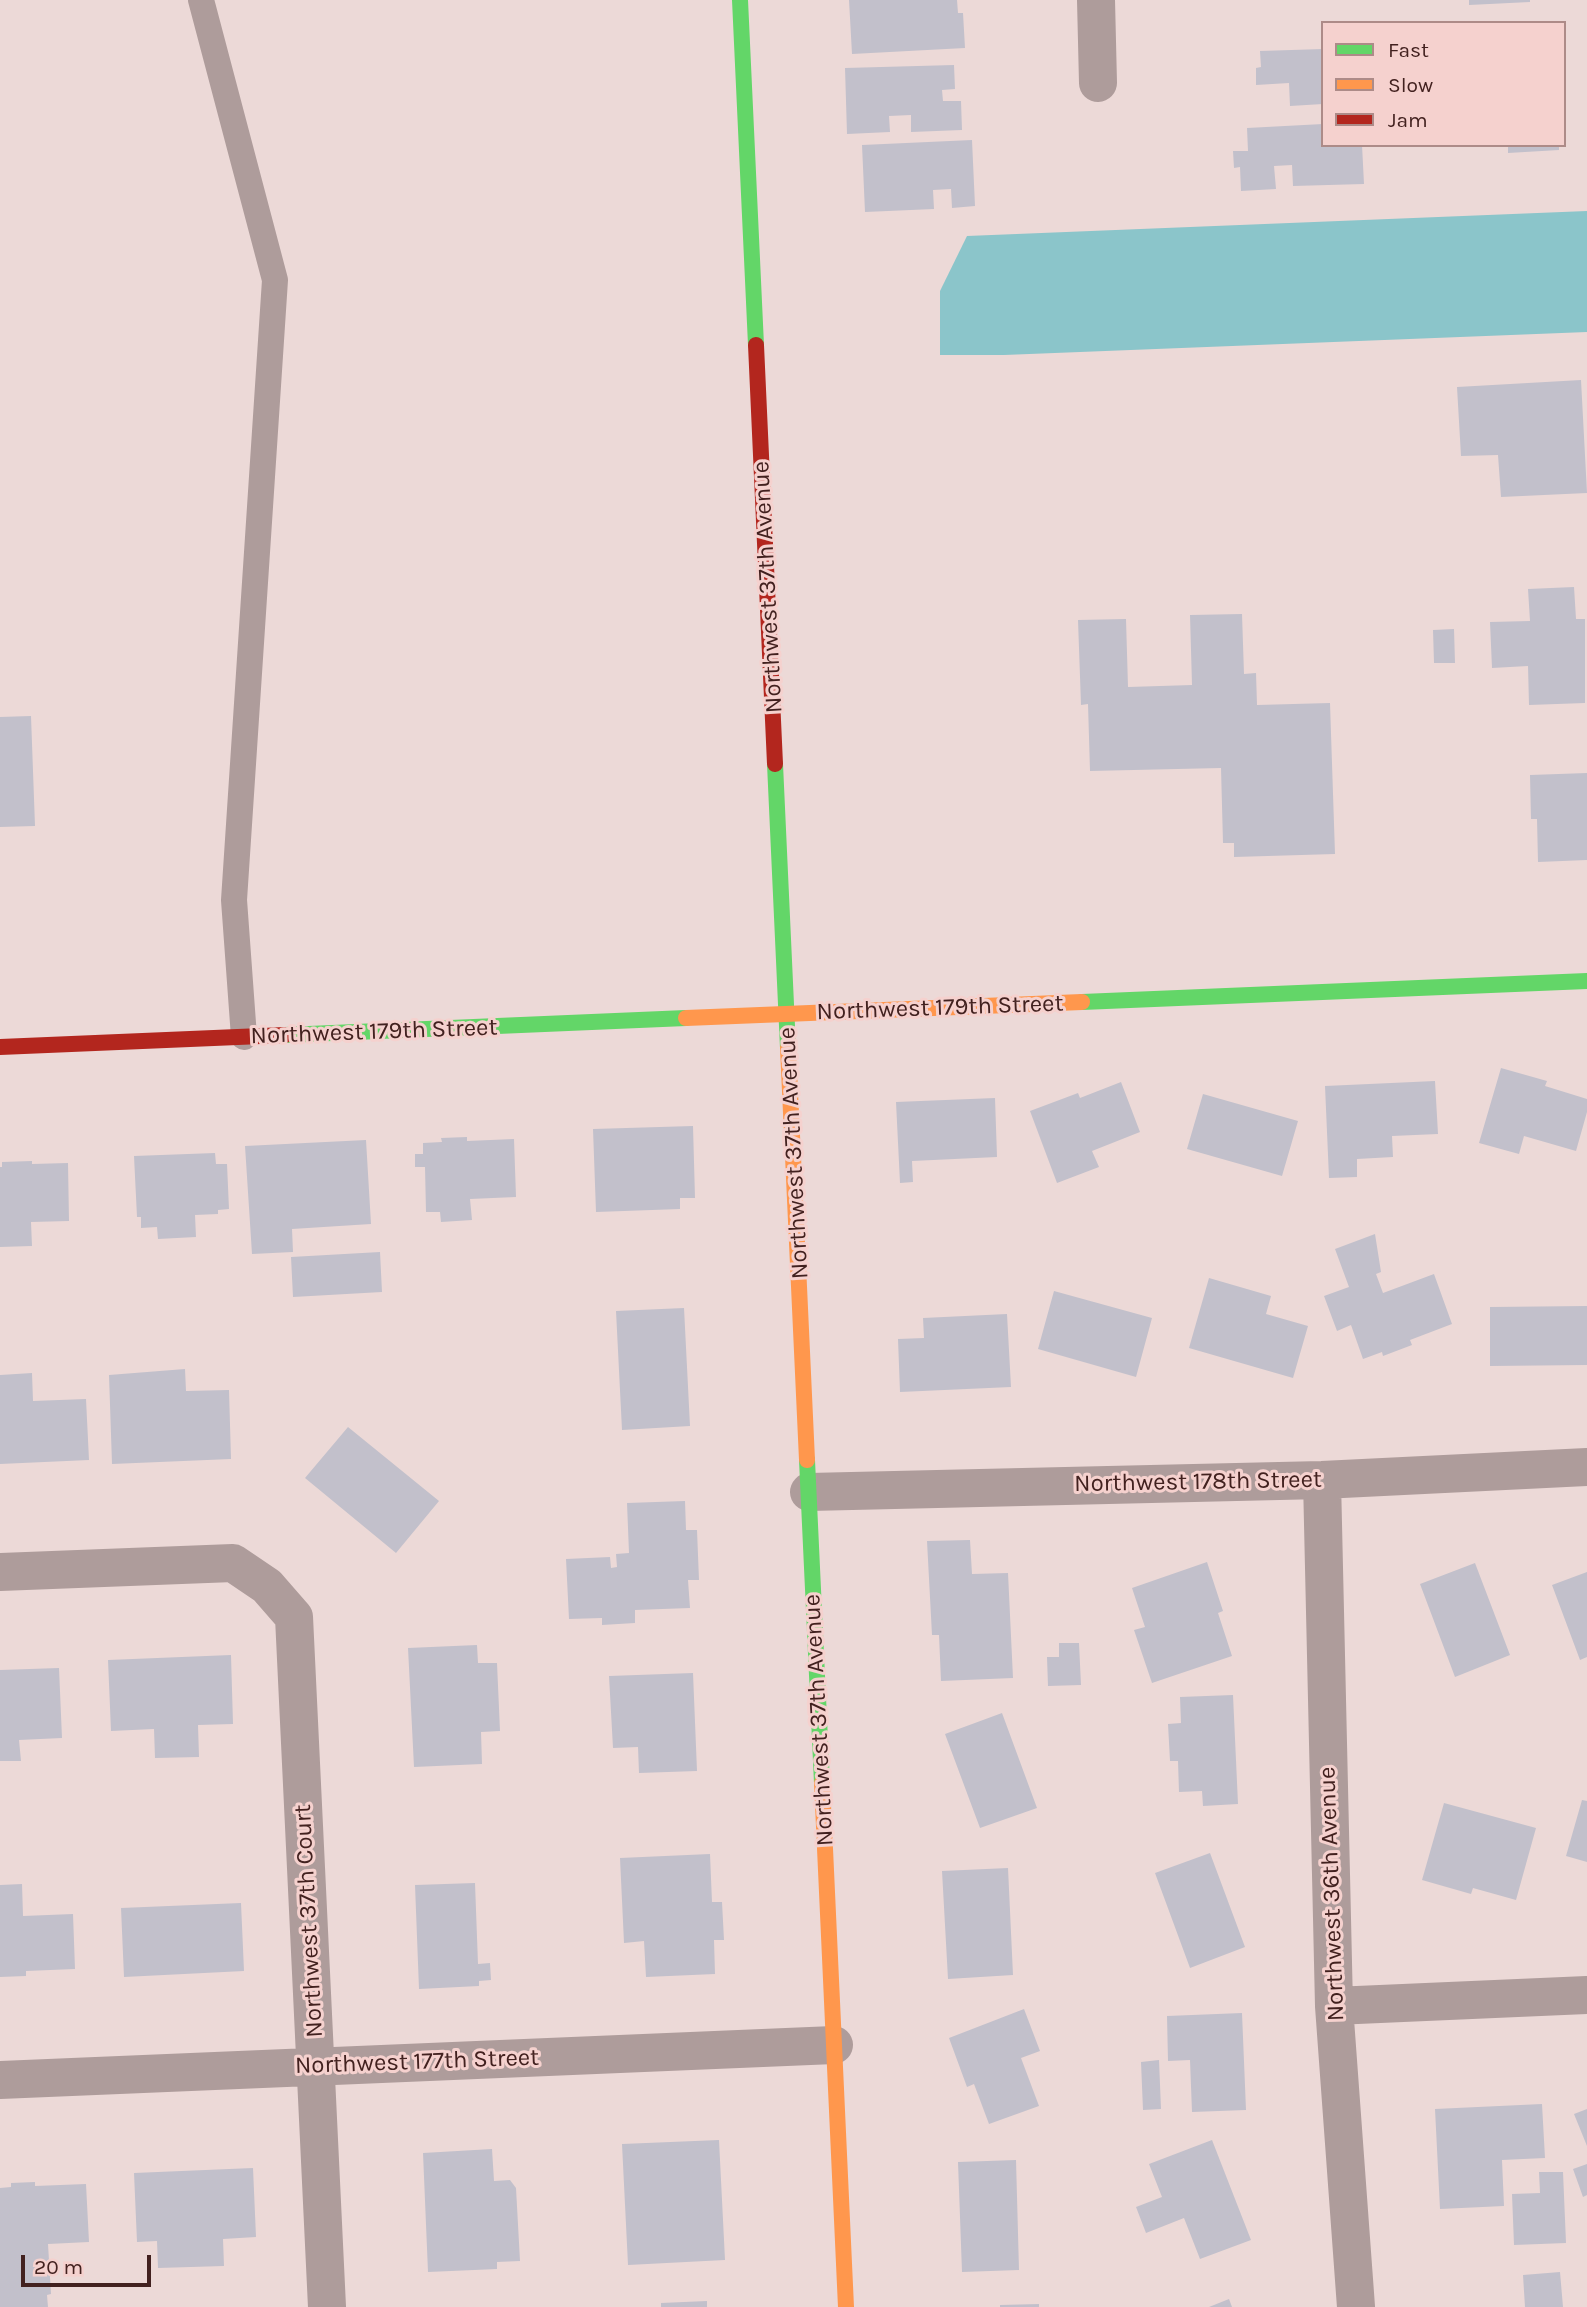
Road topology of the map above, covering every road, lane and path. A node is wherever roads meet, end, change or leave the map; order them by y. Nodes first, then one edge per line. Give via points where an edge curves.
1 (201, 0) edge
2 (740, 0) edge
3 (1096, 0) edge
4 (1098, 83) dead end
5 (1587, 981) edge
6 (787, 1014) junction
7 (244, 1037) junction
8 (0, 1047) edge
9 (1587, 1467) edge
10 (1322, 1480) junction
11 (809, 1492) junction
12 (0, 1572) edge
13 (1587, 1995) edge
14 (1334, 2006) junction
15 (834, 2045) junction
16 (317, 2067) junction
17 (0, 2080) edge
18 (327, 2307) edge
19 (846, 2307) edge
20 (1356, 2307) edge

1 - 7 lane via 275,280 234,900
2 - 6 main road, Northwest 37th Avenue
3 - 4 street
5 - 6 main road, Northwest 179th Street
6 - 7 main road, Northwest 179th Street
6 - 11 main road, Northwest 37th Avenue
7 - 8 main road, Northwest 179th Street
9 - 10 street, Northwest 178th Street
10 - 11 street, Northwest 178th Street
10 - 14 street, Northwest 36th Avenue
11 - 15 main road, Northwest 37th Avenue
12 - 16 street, Northwest 37th Court via 233,1563 267,1586 294,1617
13 - 14 street
14 - 20 street, Northwest 36th Avenue
15 - 16 street, Northwest 177th Street
15 - 19 main road, Northwest 37th Avenue
16 - 17 street, Northwest 177th Street
16 - 18 street, Northwest 37th Court

